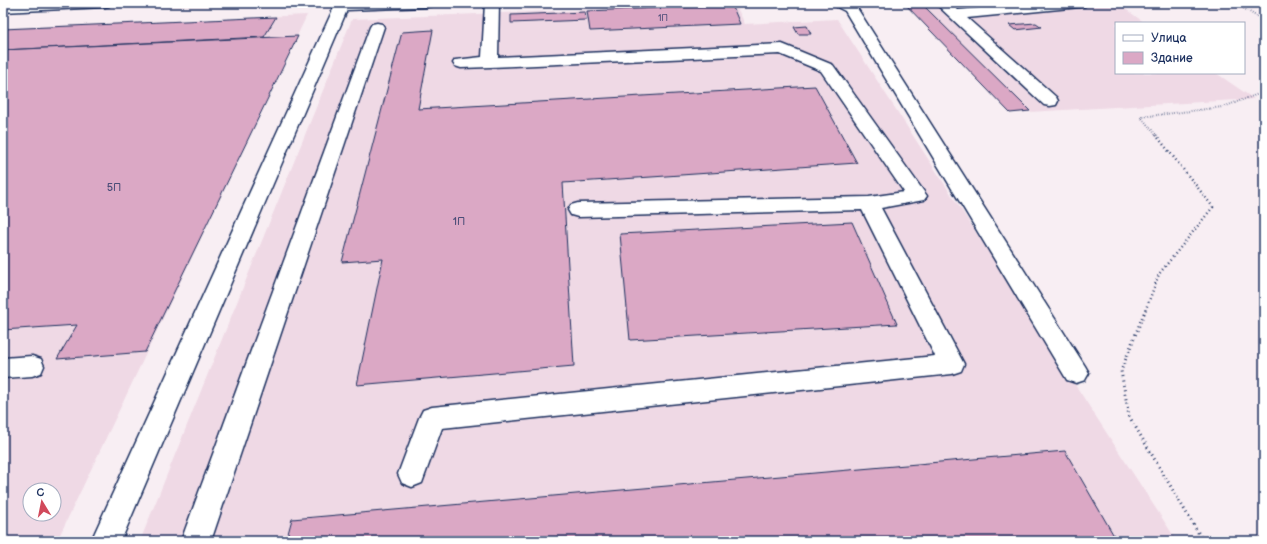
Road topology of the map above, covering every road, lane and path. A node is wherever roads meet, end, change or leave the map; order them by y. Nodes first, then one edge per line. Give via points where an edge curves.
1 (104, 3) edge
2 (426, 3) edge
3 (492, 3) edge
4 (840, 3) edge
5 (942, 3) edge
6 (1080, 3) edge
7 (1235, 3) edge
8 (24, 5) edge
9 (343, 5) edge
10 (3, 8) edge
11 (955, 15) junction
12 (1264, 21) edge
13 (376, 27) dead end
14 (490, 62) junction
15 (461, 63) dead end
16 (1264, 92) edge
17 (1050, 101) dead end
18 (870, 203) junction
19 (578, 210) dead end
20 (32, 366) dead end
21 (3, 368) edge
22 (1076, 373) dead end
23 (412, 474) dead end
24 (106, 541) edge
25 (196, 541) edge
26 (1203, 541) edge

1 - 8 lane
2 - 9 lane
3 - 14 lane
4 - 22 lane via 850,8
5 - 11 lane
6 - 11 lane
7 - 12 path
8 - 10 lane
9 - 24 lane
11 - 17 lane
13 - 25 lane
14 - 15 lane
14 - 18 lane via 782,49 828,68 917,196
16 - 26 path via 1223,107 1140,117 1212,207 1159,274 1121,370 1129,416
18 - 19 lane
18 - 23 lane via 952,364 432,418
20 - 21 lane

